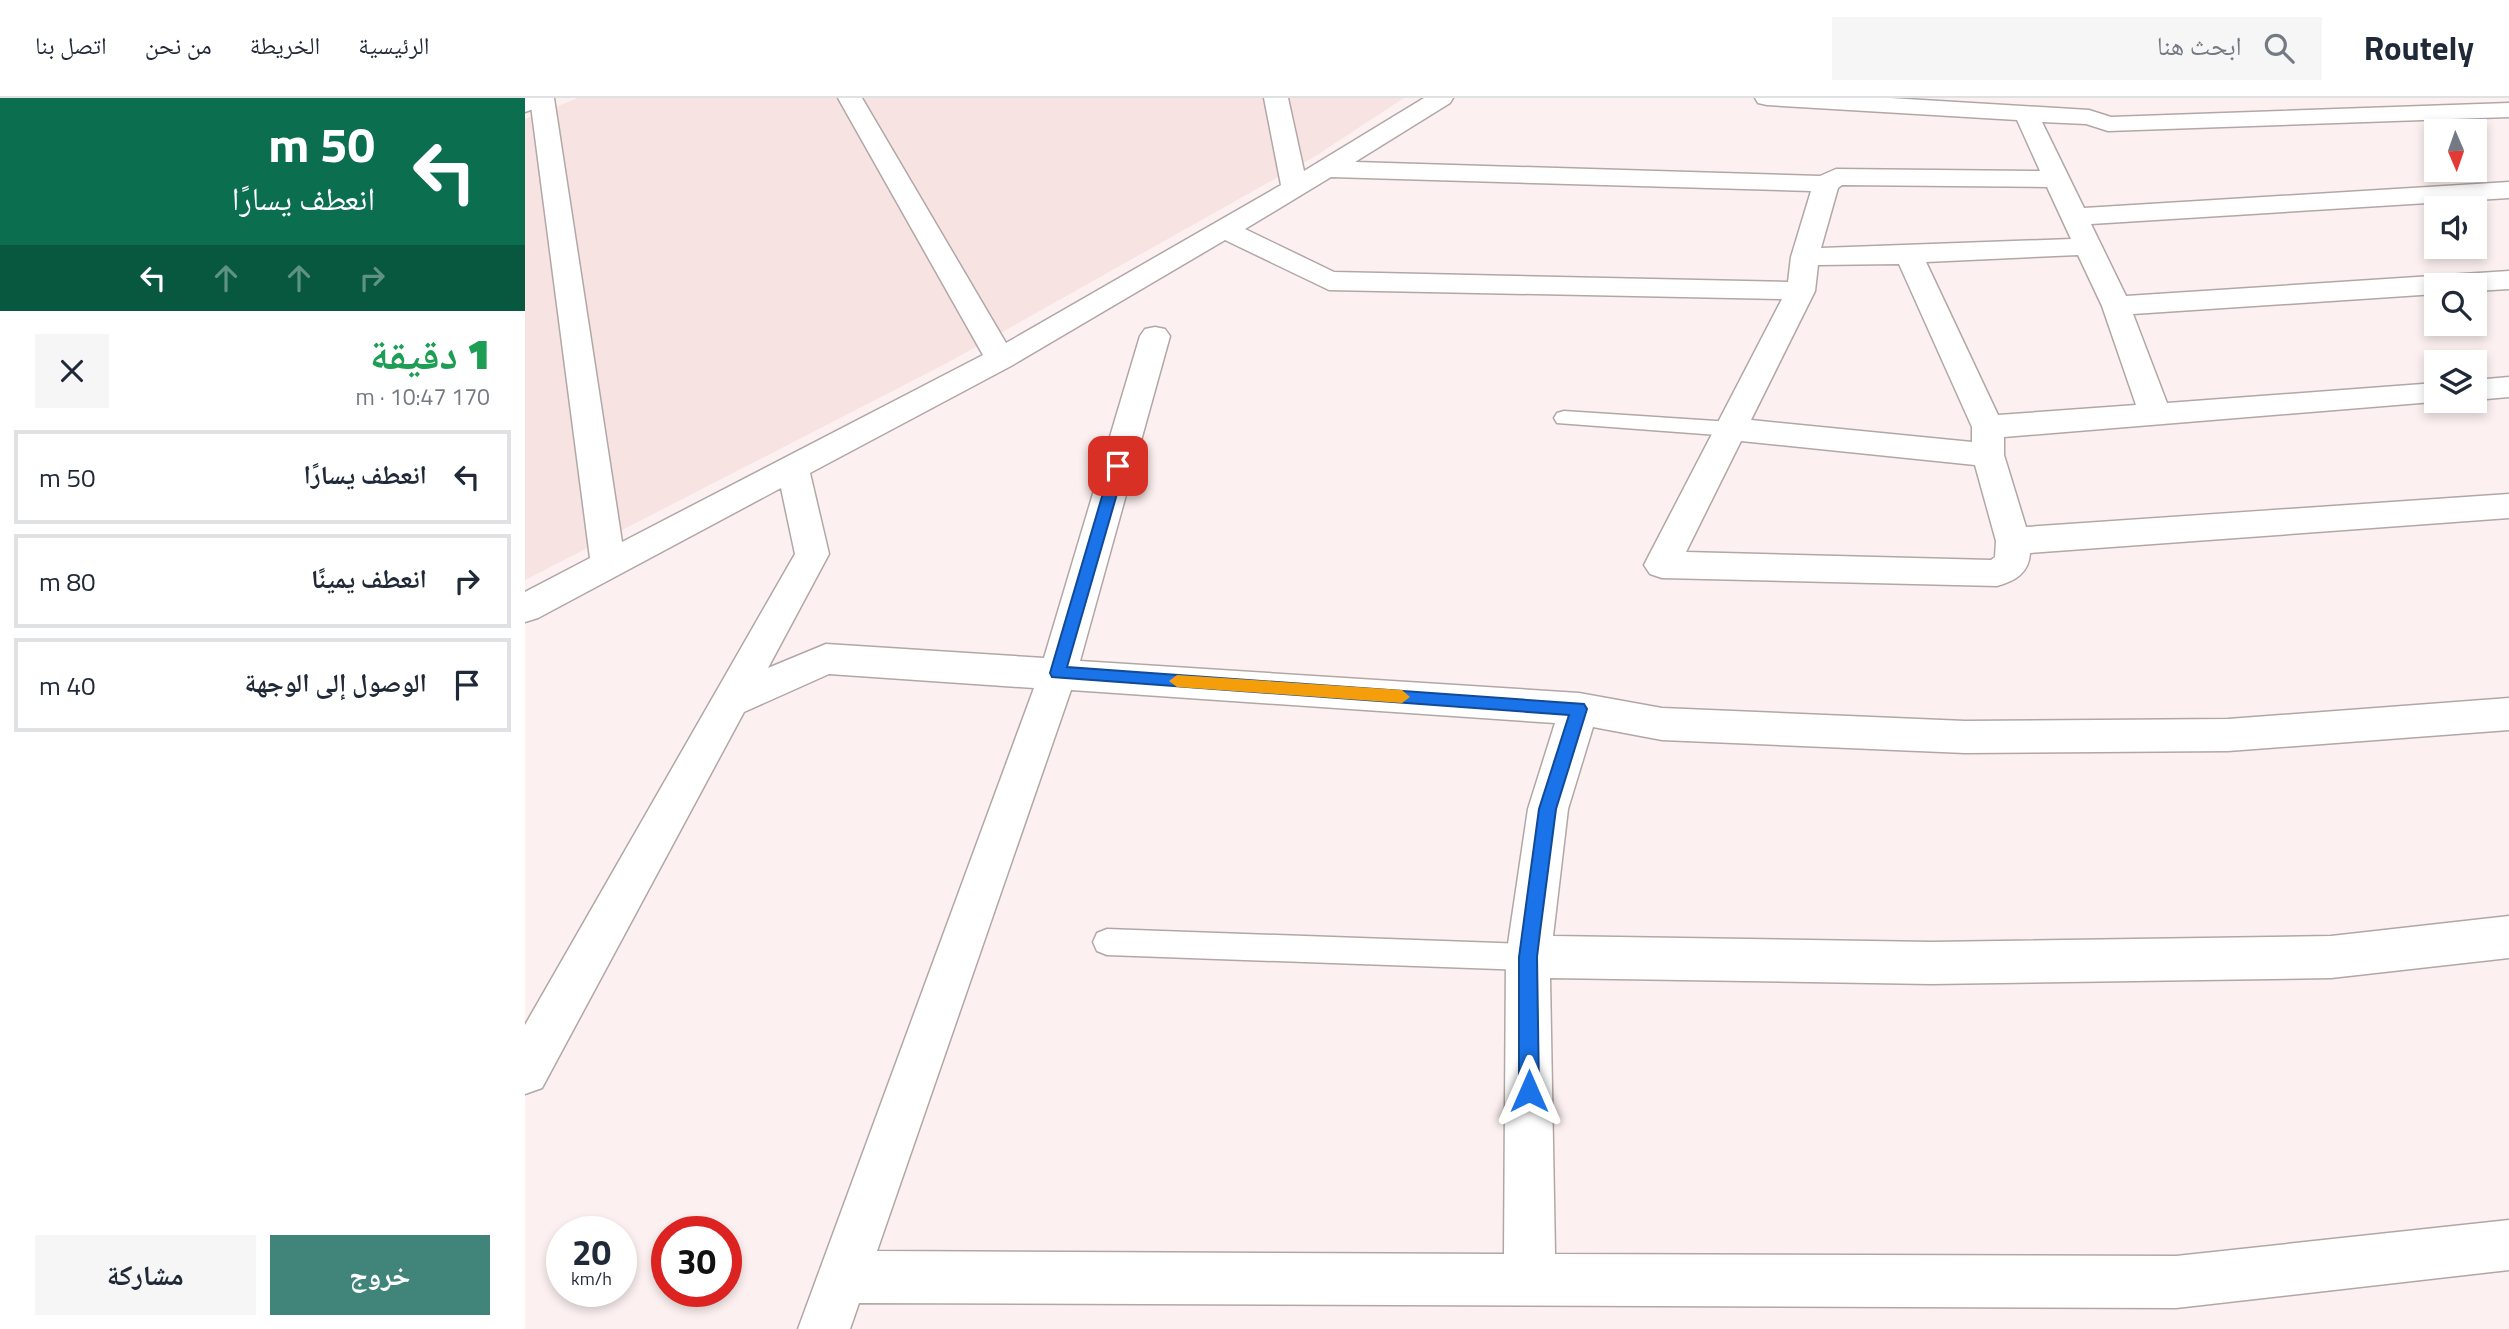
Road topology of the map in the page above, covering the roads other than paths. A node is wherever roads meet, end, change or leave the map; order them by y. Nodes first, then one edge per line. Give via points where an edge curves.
1 (541, 98) edge
2 (850, 98) edge
3 (1276, 98) edge
4 (1441, 98) edge
5 (1767, 98) edge
6 (525, 105) edge
7 (2084, 107) edge
8 (2509, 110) edge
9 (2027, 115) junction
10 (1325, 169) junction
11 (2059, 179) junction
12 (1826, 184) junction
13 (1295, 188) junction
14 (2509, 190) edge
15 (2076, 217) junction
16 (1224, 229) junction
17 (2086, 246) junction
18 (1909, 255) junction
19 (1805, 257) junction
20 (2509, 280) edge
21 (1801, 291) junction
22 (2116, 306) junction
23 (1156, 336) dead end
24 (1000, 359) junction
25 (2509, 387) edge
26 (2487, 389) edge
27 (2424, 394) edge
28 (2155, 413) junction
29 (1564, 418) dead end
30 (1731, 429) junction
31 (1988, 441) junction
32 (793, 468) junction
33 (2509, 506) edge
34 (2013, 541) junction
35 (608, 564) junction
36 (525, 608) edge
37 (1058, 673) junction
38 (730, 701) junction
39 (1579, 709) junction
40 (2509, 714) edge
41 (2509, 937) edge
42 (1107, 942) dead end
43 (1528, 957) junction
44 (525, 1071) edge
45 (2509, 1245) edge
46 (842, 1277) junction
47 (1530, 1279) junction
48 (824, 1329) edge

1 - 6 street
1 - 35 street
2 - 24 street
3 - 13 street
4 - 10 street
5 - 9 street
7 - 8 street via 2108,124
7 - 9 street
9 - 11 street
10 - 12 street
10 - 13 street
11 - 12 street via 1836,177
11 - 15 street
12 - 19 street
13 - 16 street
14 - 15 street
15 - 17 street
16 - 21 street via 1329,281
16 - 24 street
17 - 18 street
17 - 22 street
18 - 19 street
18 - 31 street
19 - 21 street
20 - 22 street
21 - 30 street
22 - 28 street
23 - 37 street
24 - 32 street
25 - 26 street
27 - 28 street
28 - 31 street
29 - 30 lane
30 - 31 street
30 - 34 street via 1662,565 1997,573 2012,563
31 - 34 street
32 - 35 street
32 - 38 street via 812,554
33 - 34 street
35 - 36 street
37 - 38 street via 826,659
37 - 39 street
37 - 46 street
38 - 44 street
39 - 40 street via 1662,724 1965,737 2228,735
39 - 43 street via 1548,809
41 - 43 street via 2331,957 1931,963
42 - 43 lane
43 - 47 street
45 - 47 street via 2176,1282
46 - 47 street
46 - 48 street

